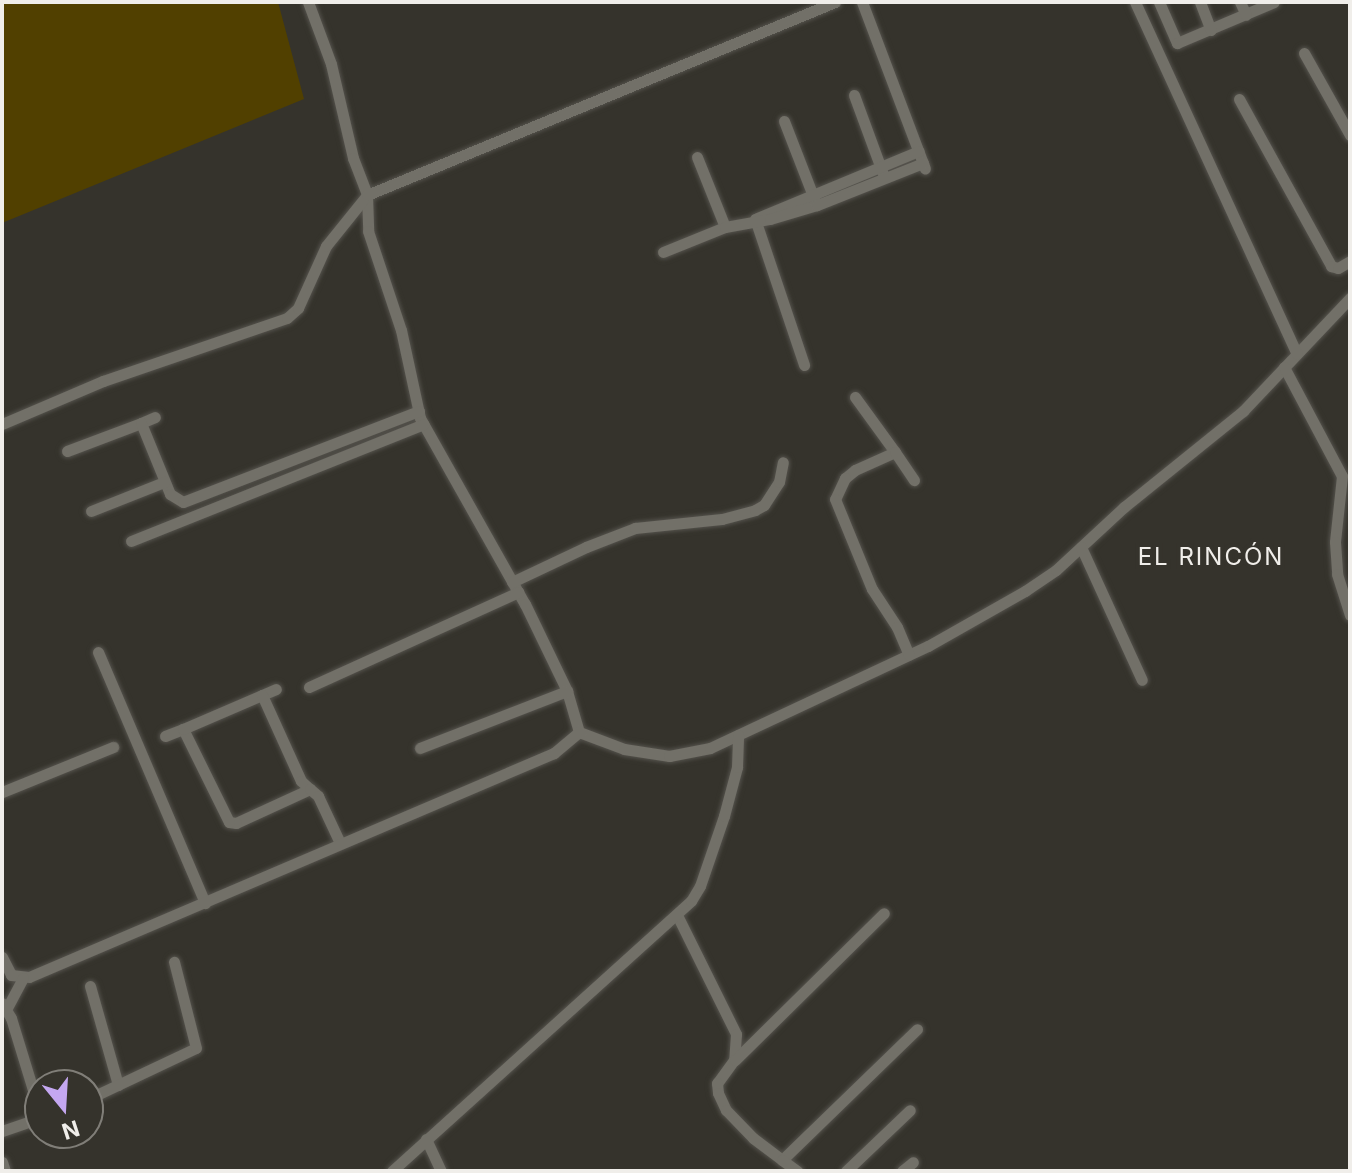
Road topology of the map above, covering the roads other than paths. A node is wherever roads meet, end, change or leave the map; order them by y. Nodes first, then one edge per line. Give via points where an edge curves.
1 (308, 2) edge
2 (835, 2) edge
3 (862, 2) edge
4 (1135, 2) edge
5 (1159, 2) edge
6 (1200, 2) edge
7 (1240, 2) edge
8 (1274, 2) edge
9 (1246, 15) junction
10 (1211, 30) junction
11 (1304, 53) dead end
12 (854, 95) dead end
13 (1239, 99) dead end
14 (784, 121) dead end
15 (1350, 135) edge
16 (919, 151) junction
17 (697, 157) dead end
18 (883, 173) junction
19 (367, 195) junction
20 (815, 200) junction
21 (755, 219) junction
22 (725, 227) junction
23 (663, 252) dead end
24 (1350, 261) edge
25 (1350, 298) edge
26 (1297, 354) junction
27 (804, 365) dead end
28 (1284, 367) junction
29 (855, 397) dead end
30 (419, 411) junction
31 (155, 417) dead end
32 (141, 423) junction
33 (2, 424) edge
34 (424, 424) junction
35 (67, 451) dead end
36 (895, 452) junction
37 (783, 462) dead end
38 (914, 480) dead end
39 (164, 482) junction
40 (91, 511) dead end
41 (131, 541) dead end
42 (1081, 547) junction
43 (515, 587) junction
44 (1350, 615) edge
45 (98, 652) dead end
46 (909, 655) junction
47 (1142, 680) dead end
48 (309, 687) dead end
49 (276, 689) dead end
50 (567, 691) junction
51 (262, 695) junction
52 (183, 729) junction
53 (579, 732) junction
54 (738, 735) junction
55 (165, 736) dead end
56 (113, 747) dead end
57 (420, 748) dead end
58 (310, 789) junction
59 (2, 792) edge
60 (340, 843) junction
61 (205, 903) junction
62 (884, 913) dead end
63 (677, 915) junction
64 (2, 957) edge
65 (174, 962) dead end
66 (5, 975) edge
67 (23, 978) junction
68 (90, 986) dead end
69 (4, 1006) edge
70 (917, 1029) dead end
71 (735, 1031) junction
72 (765, 1031) junction
73 (734, 1060) junction
74 (25, 1069) edge
75 (118, 1085) junction
76 (104, 1092) edge
77 (910, 1110) dead end
78 (24, 1122) edge
79 (2, 1131) edge
80 (426, 1139) junction
81 (782, 1160) junction
82 (2, 1162) edge
83 (913, 1162) dead end
84 (5, 1171) edge
85 (392, 1171) edge
86 (441, 1171) edge
87 (797, 1171) edge
88 (846, 1171) edge
89 (902, 1171) edge

1 - 19 street
2 - 19 street
3 - 16 street
4 - 26 street
5 - 10 street via 1177,43
6 - 10 street
7 - 9 street
8 - 9 street
9 - 10 street
11 - 15 street
12 - 18 street
13 - 24 street via 1331,266
14 - 20 street
16 - 18 street
16 - 18 street via 924,166
17 - 22 street
18 - 20 street
19 - 30 street via 368,231 401,330
19 - 33 street via 326,246 298,308 287,318 103,381
20 - 21 street
21 - 22 street
21 - 27 street
22 - 23 street
25 - 26 street
26 - 28 street
28 - 42 street via 1243,411
28 - 44 street via 1342,476 1335,542 1337,574
29 - 36 street
30 - 34 street
30 - 39 street via 183,502
31 - 32 street
32 - 35 street
32 - 39 street
34 - 41 street
34 - 43 street
36 - 38 street
36 - 46 street via 855,470 835,499 872,589
37 - 43 street via 779,482 755,510 722,519 635,528
39 - 40 street
42 - 46 street via 1025,591
42 - 47 street
43 - 48 street
43 - 50 street
45 - 61 street
46 - 54 street
49 - 51 street
50 - 53 street
50 - 57 street
51 - 52 street
51 - 58 street via 301,781
52 - 55 street
52 - 58 street via 229,822
53 - 54 street via 624,749 669,756 710,748
53 - 60 street via 560,750
54 - 63 street via 735,775 704,876
56 - 59 street
58 - 60 street
60 - 61 street
61 - 67 street
62 - 72 street
63 - 71 street
63 - 80 street
64 - 66 street
65 - 75 street via 196,1048
66 - 67 street
67 - 69 street
68 - 75 street
69 - 74 street
70 - 81 street
71 - 72 street
71 - 73 street
72 - 73 street
73 - 81 street via 717,1083 726,1110
75 - 76 street
77 - 88 street
78 - 79 street
80 - 85 street
80 - 86 street
81 - 87 street
82 - 84 street
83 - 89 street

